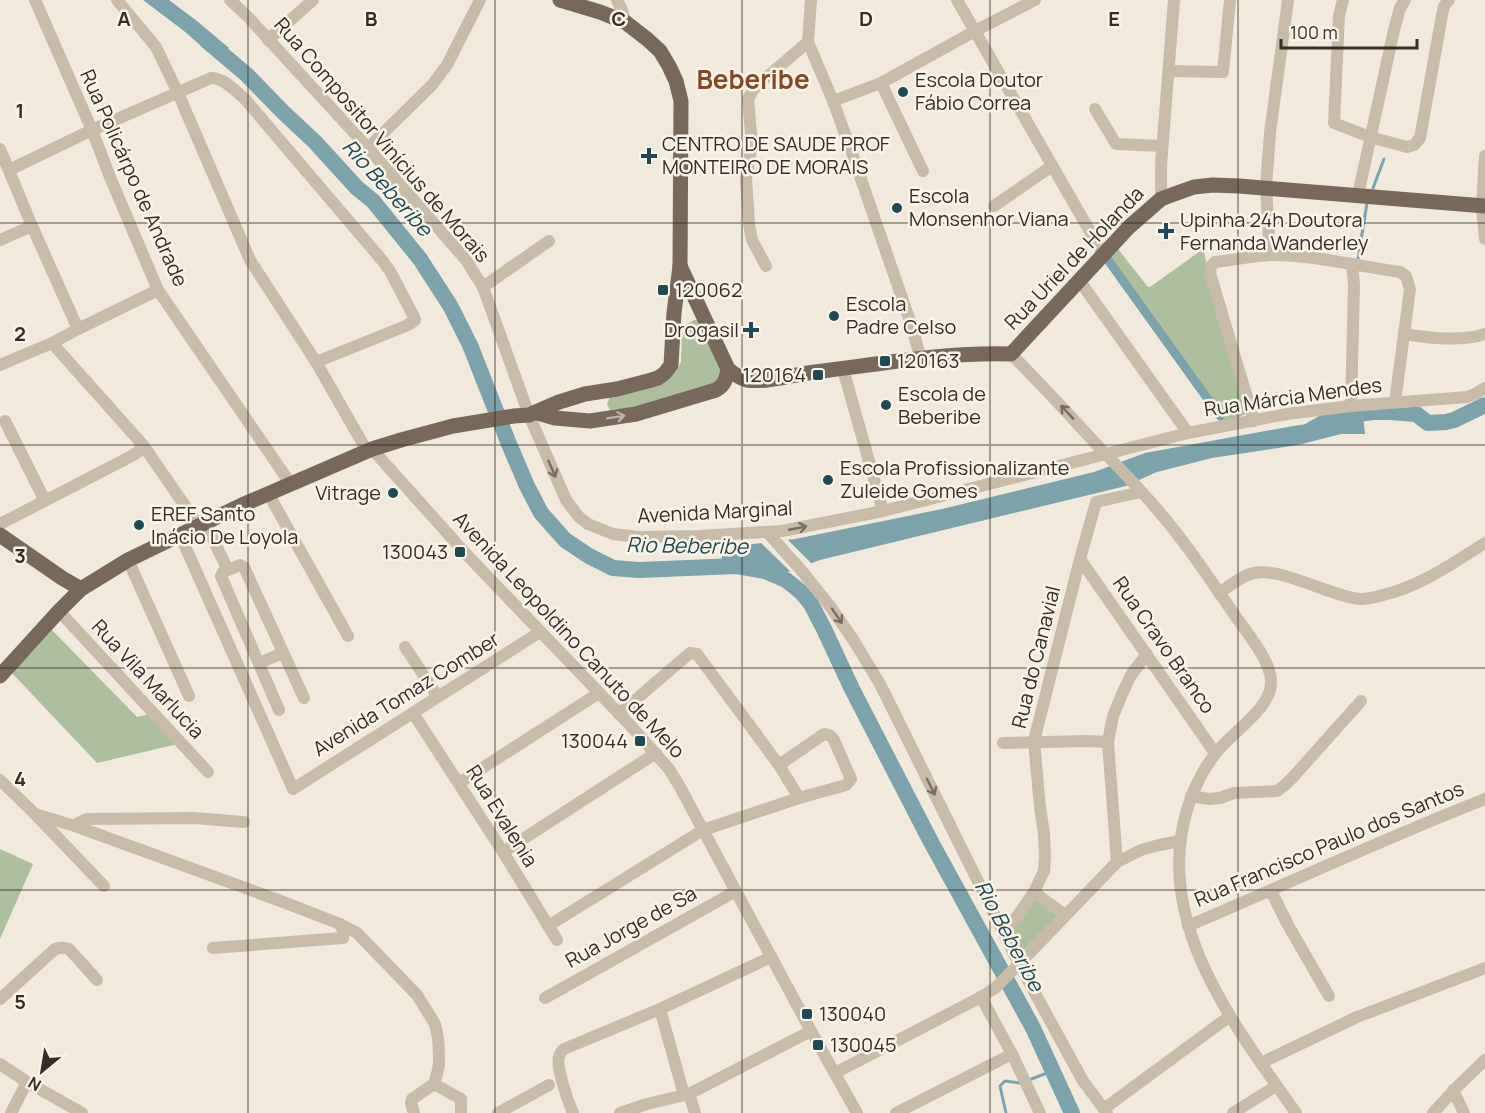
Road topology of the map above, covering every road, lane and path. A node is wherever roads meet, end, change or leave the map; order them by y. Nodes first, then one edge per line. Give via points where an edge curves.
1 (35, 0) edge
2 (117, 0) edge
3 (230, 0) edge
4 (313, 0) edge
5 (480, 0) edge
6 (560, 0) edge
7 (616, 0) edge
8 (811, 0) edge
9 (957, 0) edge
10 (1035, 0) edge
11 (1174, 0) edge
12 (1230, 0) edge
13 (1288, 0) edge
14 (1343, 0) edge
15 (1405, 0) edge
16 (1449, 0) edge
17 (625, 22) junction
18 (975, 31) junction
19 (268, 40) junction
20 (808, 42) junction
21 (1169, 71) junction
22 (881, 83) junction
23 (178, 93) junction
24 (833, 101) junction
25 (1095, 109) dead end
26 (92, 130) junction
27 (1370, 137) junction
28 (1162, 146) junction
29 (368, 148) junction
30 (0, 149) edge
31 (1485, 156) edge
32 (1052, 166) junction
33 (9, 170) junction
34 (923, 171) dead end
35 (1266, 187) junction
36 (1358, 195) junction
37 (1161, 199) junction
38 (994, 206) dead end
39 (1483, 206) edge
40 (32, 226) junction
41 (1485, 239) edge
42 (0, 240) edge
43 (549, 241) dead end
44 (1103, 254) junction
45 (1270, 255) junction
46 (1352, 265) junction
47 (680, 266) junction
48 (766, 266) dead end
49 (1079, 280) junction
50 (483, 287) junction
51 (158, 290) junction
52 (703, 312) junction
53 (674, 313) junction
54 (78, 329) junction
55 (1404, 334) junction
56 (1485, 334) edge
57 (52, 344) junction
58 (1011, 354) junction
59 (921, 359) junction
60 (316, 362) junction
61 (0, 365) edge
62 (728, 369) junction
63 (843, 369) junction
64 (1485, 388) edge
65 (585, 394) junction
66 (1395, 402) junction
67 (1351, 406) junction
68 (527, 415) junction
69 (1254, 420) junction
70 (590, 421) junction
71 (5, 422) dead end
72 (1188, 433) junction
73 (142, 445) junction
74 (370, 450) junction
75 (1110, 458) junction
76 (290, 483) junction
77 (1138, 488) junction
78 (268, 493) junction
79 (45, 501) junction
80 (883, 511) junction
81 (0, 524) edge
82 (202, 525) junction
83 (0, 535) edge
84 (180, 535) junction
85 (769, 536) junction
86 (1485, 543) edge
87 (0, 547) edge
88 (1080, 559) junction
89 (128, 560) junction
90 (228, 570) junction
91 (1219, 592) junction
92 (77, 593) junction
93 (59, 611) junction
94 (540, 632) junction
95 (348, 636) dead end
96 (405, 647) dead end
97 (283, 652) junction
98 (1147, 654) junction
99 (259, 663) junction
100 (0, 676) edge
101 (599, 693) junction
102 (189, 696) dead end
103 (438, 697) junction
104 (304, 698) dead end
105 (1361, 701) dead end
106 (279, 710) dead end
107 (413, 713) junction
108 (619, 714) junction
109 (1034, 741) junction
110 (1108, 742) junction
111 (1003, 743) dead end
112 (656, 753) junction
113 (1215, 753) junction
114 (779, 765) junction
115 (208, 772) dead end
116 (0, 780) edge
117 (459, 783) junction
118 (1191, 796) junction
119 (800, 798) junction
120 (1485, 798) edge
121 (35, 814) junction
122 (244, 822) dead end
123 (75, 826) junction
124 (703, 830) junction
125 (1180, 841) junction
126 (503, 852) junction
127 (1118, 862) junction
128 (104, 886) dead end
129 (736, 891) junction
130 (1271, 891) junction
131 (1034, 892) junction
132 (1065, 915) junction
133 (340, 924) junction
134 (548, 926) junction
135 (1188, 926) junction
136 (1006, 939) junction
137 (556, 940) dead end
138 (213, 948) dead end
139 (771, 957) junction
140 (1019, 964) junction
141 (1485, 968) edge
142 (97, 980) dead end
143 (1329, 996) dead end
144 (545, 998) dead end
145 (981, 998) junction
146 (0, 999) edge
147 (660, 1009) junction
148 (1230, 1016) junction
149 (811, 1031) junction
150 (1012, 1054) junction
151 (1485, 1060) edge
152 (1261, 1063) junction
153 (0, 1064) edge
154 (835, 1073) junction
155 (27, 1082) junction
156 (434, 1084) junction
157 (549, 1085) dead end
158 (1276, 1086) junction
159 (1453, 1090) junction
160 (687, 1095) junction
161 (509, 1109) edge
162 (1106, 1111) edge
163 (11, 1113) edge
164 (82, 1113) edge
165 (414, 1113) edge
166 (461, 1113) edge
167 (498, 1113) edge
168 (573, 1113) edge
169 (620, 1113) edge
170 (695, 1113) edge
171 (857, 1113) edge
172 (896, 1113) edge
173 (1040, 1113) edge
174 (1233, 1113) edge
175 (1296, 1113) edge
176 (1433, 1113) edge
177 (1464, 1113) edge

1 - 26 street, Rua Policárpo de Andrade
2 - 23 street, Avenida Leopoldino Canuto de Melo via 156,47
3 - 19 street, Rua Compositor Vinícius de Morais
4 - 19 street
5 - 29 street via 447,65
6 - 17 main road
7 - 17 street
8 - 20 street
9 - 18 street
10 - 18 street
11 - 21 street
12 - 21 street via 1223,72
13 - 35 street
14 - 27 street via 1334,123
15 - 27 street via 1394,30
16 - 27 street via 1442,15 1420,138 1407,147
17 - 47 main road via 660,51 681,100
18 - 22 street
18 - 32 street
19 - 29 street, Rua Compositor Vinícius de Morais
20 - 24 street
20 - 48 street via 762,81 748,99 752,144 746,178 749,224 752,240
21 - 28 street
22 - 24 street
22 - 34 street
23 - 26 street
23 - 60 street, Avenida Leopoldino Canuto de Melo via 250,260
23 - 60 street via 216,78 244,98 390,271 415,320
24 - 59 street
25 - 28 street via 1116,144
26 - 33 street
26 - 51 street, Rua Policárpo de Andrade
27 - 36 street
28 - 37 street
29 - 50 street, Rua Compositor Vinícius de Morais via 466,260
30 - 33 street
31 - 39 street
32 - 38 street
32 - 44 street
33 - 40 street
35 - 36 main road, Rua Uriel de Holanda
35 - 37 main road, Rua Uriel de Holanda via 1213,185
35 - 45 street
36 - 39 main road, Rua Uriel de Holanda
37 - 44 main road, Rua Uriel de Holanda
39 - 41 street
40 - 42 street
40 - 54 street
43 - 50 street
44 - 49 main road, Rua Uriel de Holanda
45 - 46 street via 1329,259
45 - 69 street via 1215,262 1210,273
46 - 55 street via 1406,276 1410,289
46 - 67 street
47 - 52 main road
47 - 53 main road
49 - 58 main road, Rua Uriel de Holanda
49 - 72 street
50 - 68 street, Rua Compositor Vinícius de Morais
51 - 54 street
51 - 76 street, Rua Policárpo de Andrade
52 - 53 main road via 687,304
52 - 62 main road
53 - 65 main road via 671,365 665,373 617,389
54 - 57 street
55 - 56 street via 1428,338
55 - 66 street
57 - 61 street
57 - 73 street
58 - 59 main road, Rua Uriel de Holanda
75 -> 58 street
59 - 63 main road, Rua Uriel de Holanda
60 - 74 street, Avenida Leopoldino Canuto de Melo
62 - 63 main road, Rua Uriel de Holanda via 748,380 764,380
70 -> 62 main road via 636,414 716,390 722,387
63 - 80 street
64 - 66 street, Rua Márcia Mendes via 1467,397
65 - 68 main road
65 - 70 main road via 577,407
66 - 67 street, Rua Márcia Mendes
67 - 69 street, Rua Márcia Mendes
68 - 70 main road
68 - 74 main road via 453,426
68 -> 85 street, Avenida Marginal via 566,500 588,524 613,534 638,537
69 - 72 street, Rua Márcia Mendes
71 - 79 street
72 - 75 street, Rua Márcia Mendes
73 - 79 street via 137,453
73 - 82 street
74 - 76 main road
74 - 94 street, Avenida Leopoldino Canuto de Melo
75 - 77 street
75 - 80 street, Avenida Marginal
76 - 78 main road
77 - 88 street, Rua do Canavial via 1096,502
77 - 91 street
78 - 82 main road
78 - 95 street
79 - 81 street
85 -> 80 street, Avenida Marginal
82 - 84 main road
82 - 90 street
83 - 92 main road
84 - 89 main road
84 - 107 street, Avenida Tomaz Comber via 293,789
85 -> 136 street via 830,606 880,684
86 - 91 street via 1413,586 1374,598 1351,597 1265,571 1241,578
87 - 92 main road
88 - 98 street, Rua Cravo Branco
88 - 109 street, Rua do Canavial
89 - 92 main road
89 - 102 street
90 - 97 street via 244,567
90 - 99 street via 221,576
91 - 113 street via 1260,652 1271,683 1264,702
92 - 93 main road
93 - 100 main road
93 - 115 street, Rua Vila Marlucia
94 - 101 street, Avenida Leopoldino Canuto de Melo
94 - 103 street, Avenida Tomaz Comber
96 - 103 street
97 - 99 street
97 - 104 street
98 - 110 street via 1123,692
98 - 113 street, Rua Cravo Branco
99 - 106 street
101 - 108 street, Avenida Leopoldino Canuto de Melo
101 - 117 street
103 - 107 street, Avenida Tomaz Comber
105 - 118 street via 1277,791 1234,793 1209,799
107 - 117 street, Rua Evalenia
108 - 112 street, Avenida Leopoldino Canuto de Melo
108 - 114 street via 694,653
109 - 110 street
109 - 111 street
109 - 131 street, Rua do Canavial via 1045,856 1044,871
110 - 127 street
112 - 124 street, Avenida Leopoldino Canuto de Melo
112 - 126 street
113 - 118 street
114 - 119 street
114 - 119 street via 824,734 834,740 850,776 849,783
116 - 121 street
117 - 126 street, Rua Evalenia
118 - 125 street
119 - 124 street
120 - 130 street, Rua Francisco Paulo dos Santos
121 - 123 street
121 - 128 street
122 - 123 street via 193,818 87,819
123 - 133 street
124 - 129 street, Avenida Leopoldino Canuto de Melo
124 - 134 street
125 - 127 street via 1141,850
125 - 135 street via 1180,886
126 - 134 street, Rua Evalenia
127 - 132 street
129 - 139 street, Avenida Leopoldino Canuto de Melo
129 - 144 street, Rua Jorge de Sa
130 - 135 street, Rua Francisco Paulo dos Santos
130 - 143 street
131 - 132 street
131 - 136 street, Rua do Canavial via 1007,931
132 - 140 street
133 - 138 street via 343,939
133 - 156 street via 357,933 384,960 417,995 435,1024 439,1064
134 - 137 street, Rua Evalenia
135 - 148 street
136 - 140 street
139 - 147 street
139 - 149 street, Avenida Leopoldino Canuto de Melo
140 - 145 street
140 - 162 street via 1083,1081
141 - 152 street via 1356,1017
142 - 146 street via 65,947 55,949
145 - 150 street
145 - 154 street
147 - 160 street
147 - 168 street via 560,1053
148 - 152 street
148 - 162 street
149 - 154 street, Avenida Leopoldino Canuto de Melo
149 - 160 street
150 - 172 street
150 - 173 street
151 - 159 street
152 - 158 street
153 - 155 street
154 - 171 street, Avenida Leopoldino Canuto de Melo
155 - 163 street
155 - 164 street
156 - 165 street via 412,1099
156 - 166 street via 461,1099
157 - 161 street
158 - 174 street
158 - 175 street
159 - 176 street
159 - 177 street
160 - 169 street
160 - 170 street
161 - 167 street

